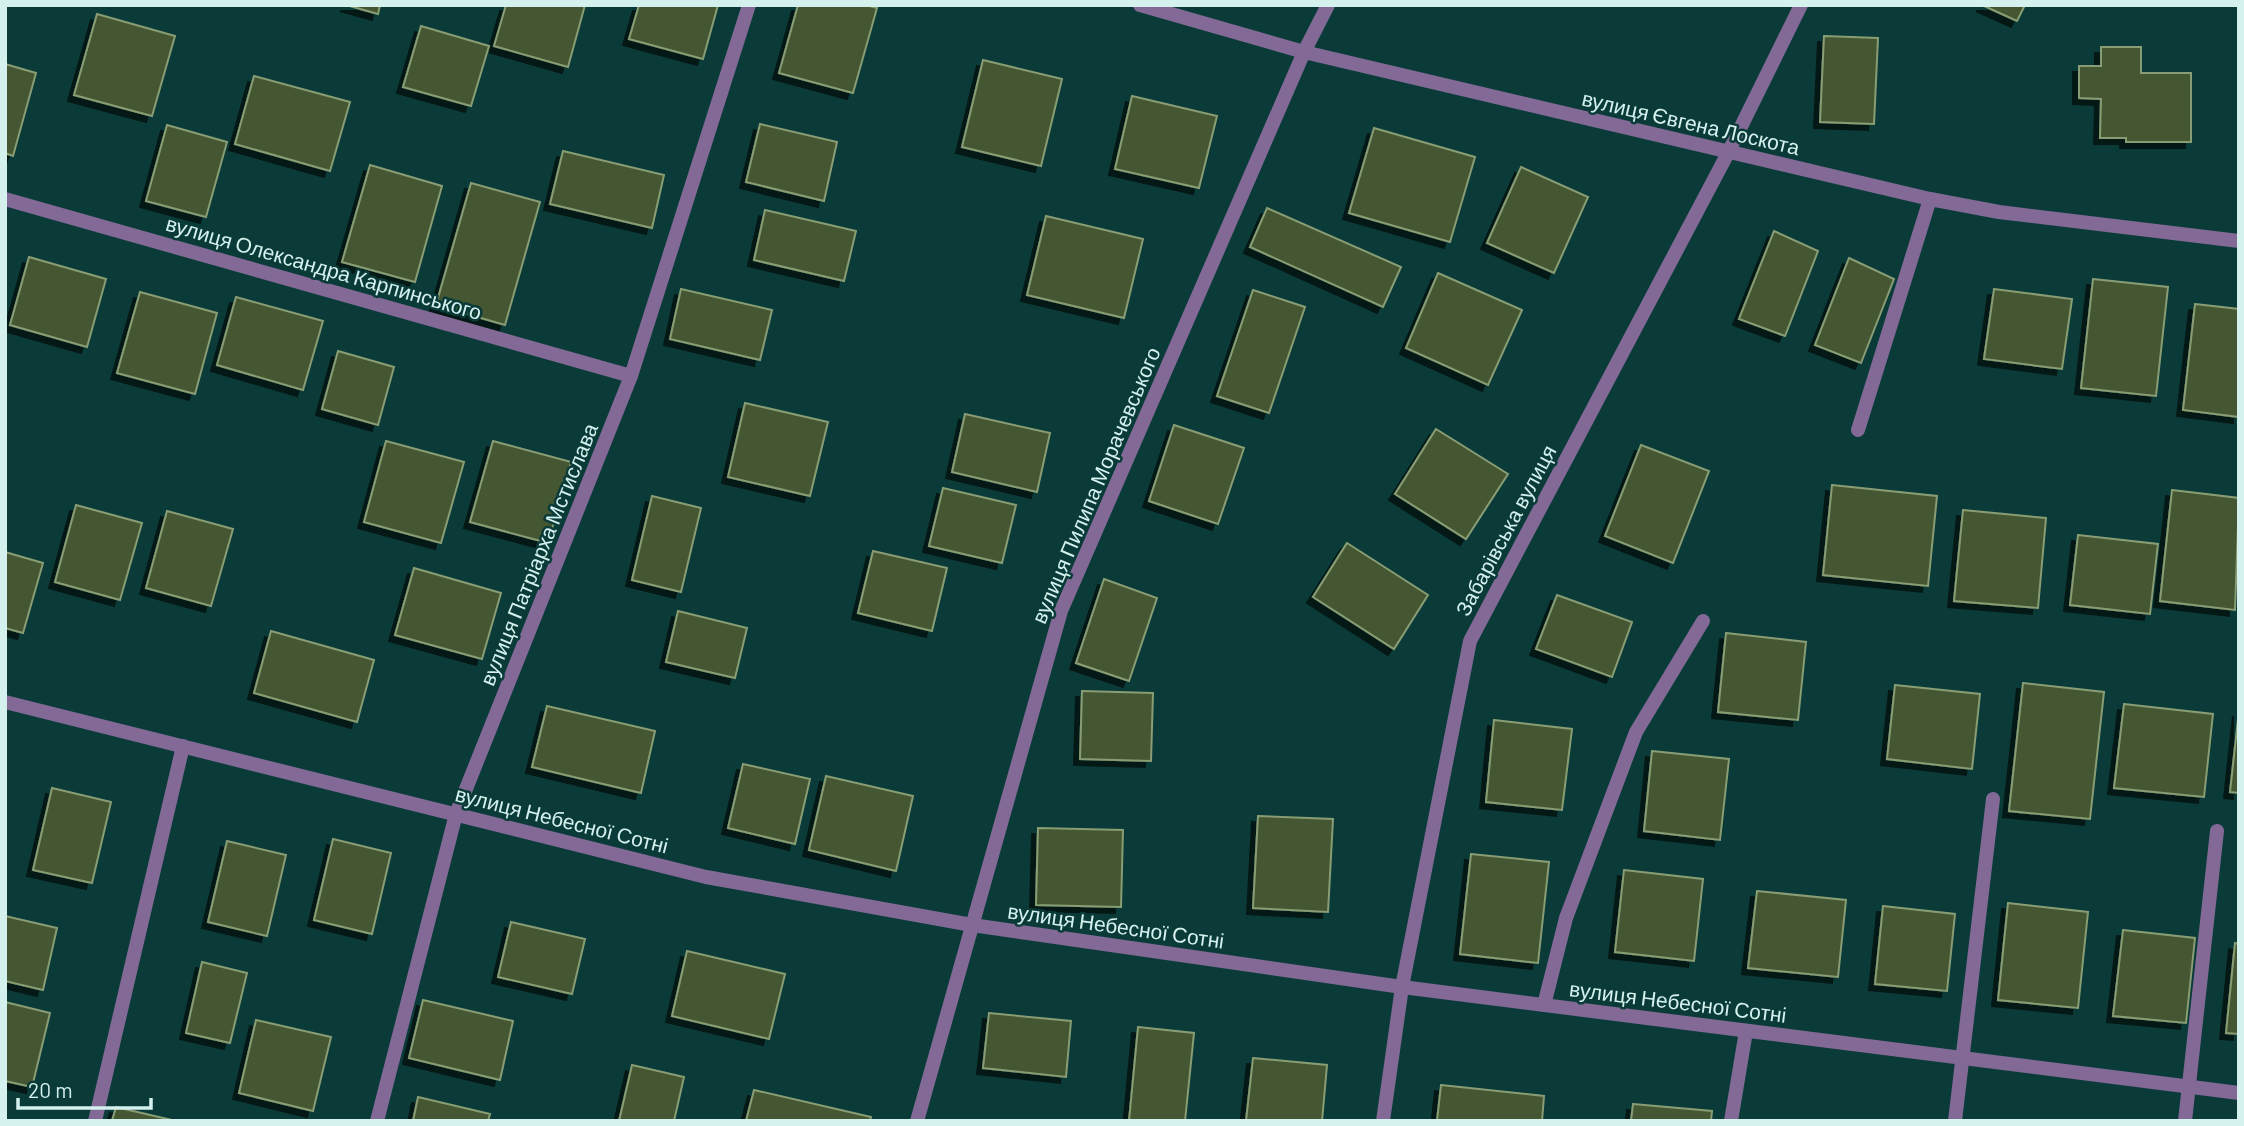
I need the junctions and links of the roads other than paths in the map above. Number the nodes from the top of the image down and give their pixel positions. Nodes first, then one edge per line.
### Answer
1 (749, 5) edge
2 (1140, 5) edge
3 (1328, 5) edge
4 (1801, 5) edge
5 (1304, 52) junction
6 (1728, 153) junction
7 (5, 199) edge
8 (1930, 199) junction
9 (2239, 241) edge
10 (631, 376) junction
11 (1858, 430) dead end
12 (1703, 621) dead end
13 (5, 702) edge
14 (183, 746) junction
15 (1993, 799) dead end
16 (456, 814) junction
17 (2217, 831) dead end
18 (972, 925) junction
19 (1402, 987) junction
20 (1544, 1006) junction
21 (1746, 1031) junction
22 (1963, 1058) junction
23 (2190, 1087) junction
24 (2239, 1093) edge
25 (96, 1121) edge
26 (377, 1121) edge
27 (917, 1121) edge
28 (1383, 1121) edge
29 (1731, 1121) edge
30 (1955, 1121) edge
31 (2185, 1121) edge

1 - 10 street, вулиця Патріарха Мстислава
2 - 5 street, вулиця Євгена Лоскота
3 - 5 street, вулиця Пилипа Морачевського
4 - 6 street, Забарівська вулиця
5 - 6 street, вулиця Євгена Лоскота
5 - 18 street, вулиця Пилипа Морачевського
6 - 8 street, вулиця Євгена Лоскота
6 - 19 street, Забарівська вулиця
7 - 10 street, вулиця Олександра Карпинського
8 - 9 street, вулиця Євгена Лоскота
8 - 11 street
10 - 16 street, вулиця Патріарха Мстислава
12 - 20 street
13 - 14 street, вулиця Небесної Сотні
14 - 16 street, вулиця Небесної Сотні
14 - 25 street
15 - 22 street
16 - 18 street, вулиця Небесної Сотні
16 - 26 street, вулиця Патріарха Мстислава
17 - 23 street
18 - 19 street, вулиця Небесної Сотні
18 - 27 street, вулиця Пилипа Морачевського
19 - 20 street, вулиця Небесної Сотні
19 - 28 street, Забарівська вулиця
20 - 21 street, вулиця Небесної Сотні
21 - 22 street, вулиця Небесної Сотні
21 - 29 street
22 - 23 street, вулиця Небесної Сотні
22 - 30 street
23 - 24 street, вулиця Небесної Сотні
23 - 31 street

